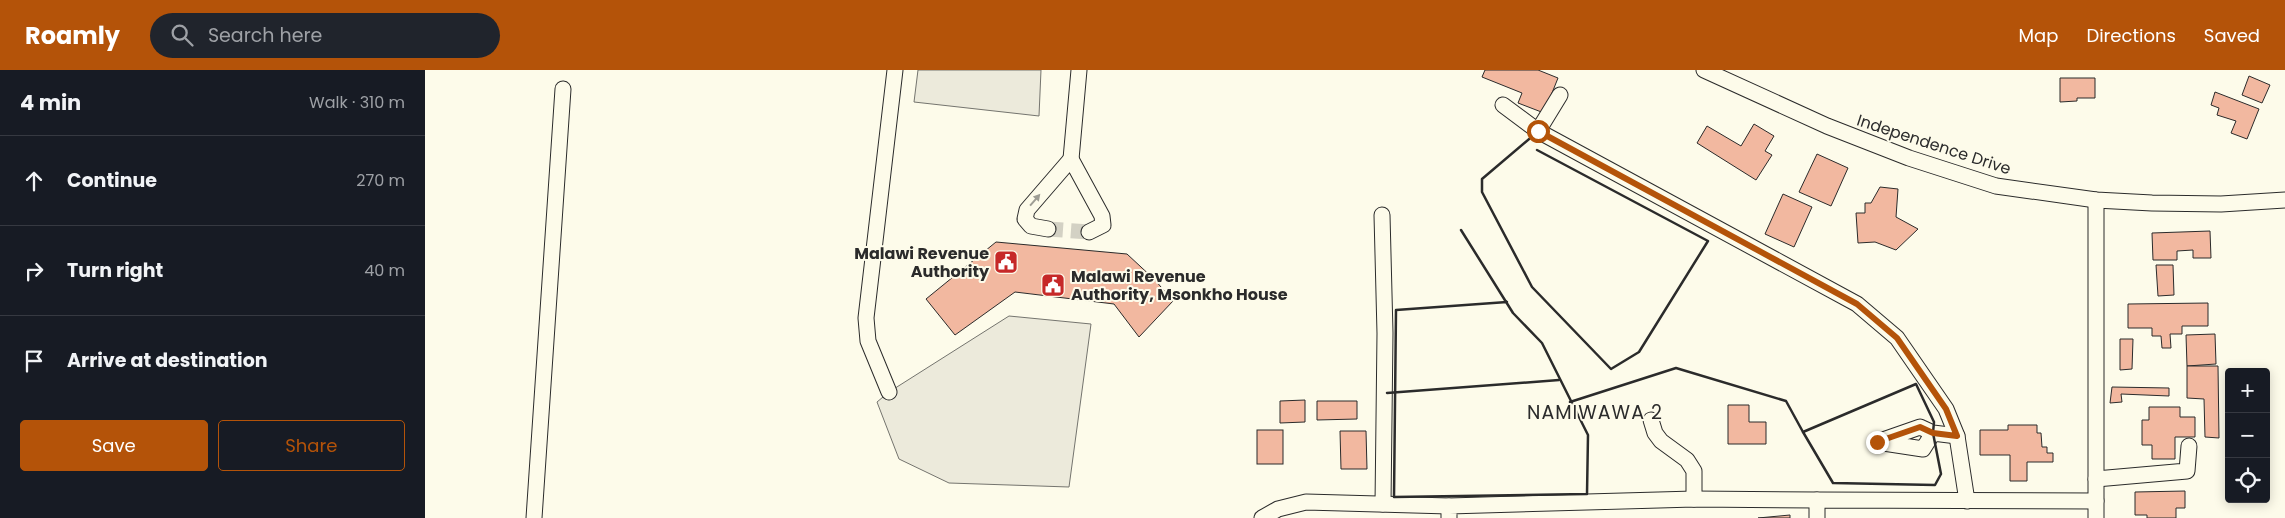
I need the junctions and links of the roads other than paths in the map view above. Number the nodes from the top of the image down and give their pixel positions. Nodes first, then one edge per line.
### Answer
1 (895, 70) edge
2 (1079, 70) edge
3 (1705, 70) edge
4 (563, 90) dead end
5 (1560, 95) dead end
6 (1503, 105) dead end
7 (1538, 131) junction
8 (1071, 159) junction
9 (2096, 200) junction
10 (2285, 200) edge
11 (1382, 215) dead end
12 (1049, 229) tunnel mouth
13 (1089, 232) dead end
14 (889, 392) dead end
15 (1651, 420) dead end
16 (1933, 433) dead end
17 (1957, 436) junction
18 (2189, 446) dead end
19 (2096, 479) junction
20 (1694, 499) junction
21 (1817, 500) junction
22 (1967, 501) junction
23 (2096, 501) junction
24 (1383, 504) junction
25 (1449, 512) edge
26 (534, 518) edge
27 (1262, 518) edge
28 (1817, 518) edge
29 (2096, 518) edge

1 - 14 street
2 - 8 street
3 - 9 street, Independence Drive
4 - 26 street
5 - 7 street
6 - 7 street
7 - 17 street
12 -> 8 street
8 - 13 street
9 - 10 street, Independence Drive
9 - 19 street
11 - 24 street
15 - 20 street
16 - 17 street
17 - 22 street
18 - 19 street
19 - 23 street
20 - 21 street
20 - 25 street
21 - 22 street
21 - 28 street
22 - 23 street
23 - 29 street
24 - 25 street
24 - 27 street

